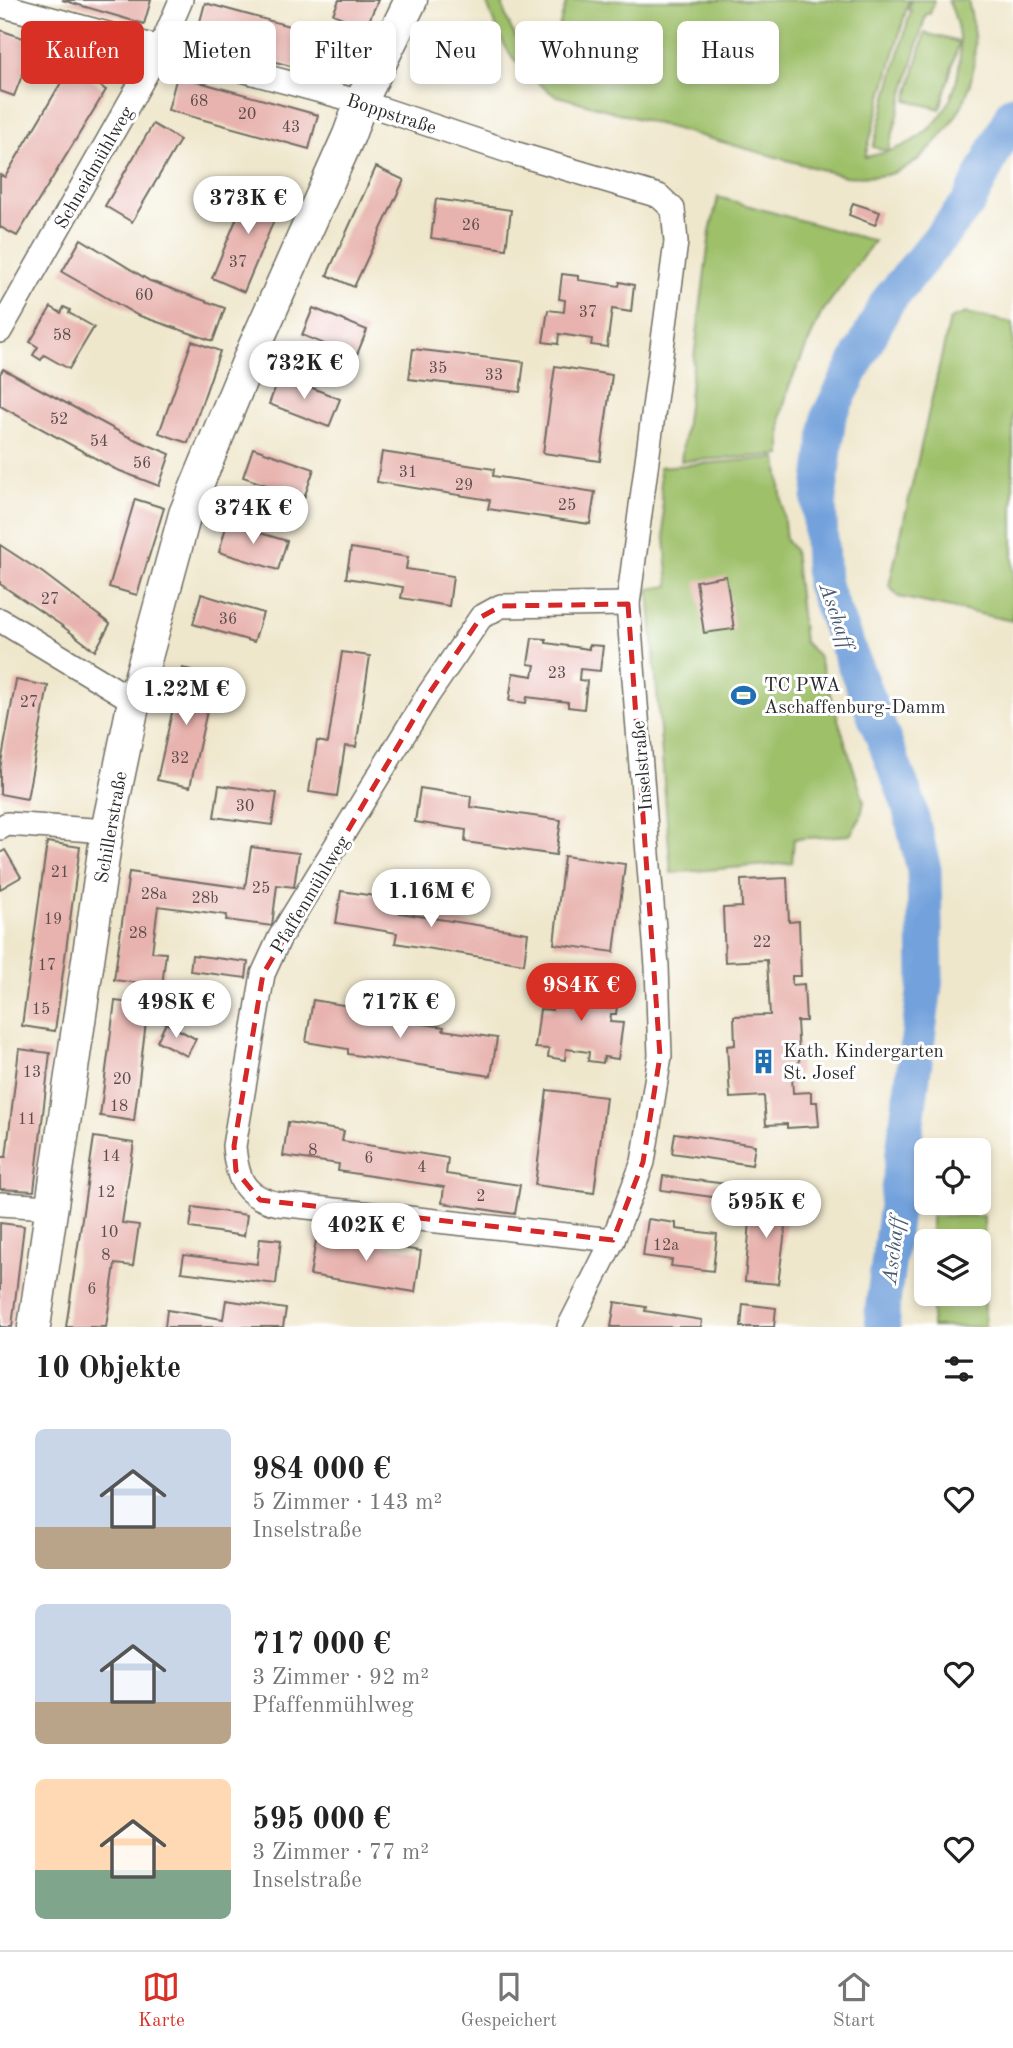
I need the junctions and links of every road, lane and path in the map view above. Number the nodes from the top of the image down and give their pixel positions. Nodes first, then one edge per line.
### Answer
1 (181, 0) edge
2 (411, 0) edge
3 (0, 5) edge
4 (172, 21) edge
5 (158, 48) edge
6 (158, 53) edge
7 (276, 80) edge
8 (361, 102) junction
9 (659, 196) joint
10 (0, 331) edge
11 (628, 604) junction
12 (0, 620) edge
13 (134, 701) junction
14 (0, 828) edge
15 (107, 831) junction
16 (0, 1204) edge
17 (51, 1208) junction
18 (613, 1240) junction
19 (34, 1327) edge
20 (569, 1327) edge

1 - 4 street, Schneidmühlweg
2 - 8 main road, Schillerstraße
3 - 5 street, Boppstraße
6 - 10 street, Schneidmühlweg
7 - 8 street, Boppstraße
8 - 9 street, Boppstraße
8 - 13 main road, Schillerstraße
9 - 11 street, Inselstraße
11 - 18 street, Inselstraße
11 - 18 street, Pfaffenmühlweg
12 - 13 street
13 - 15 main road, Schillerstraße
14 - 15 street
15 - 17 main road, Schillerstraße
16 - 17 street
17 - 19 main road, Schillerstraße
18 - 20 street, Inselstraße

